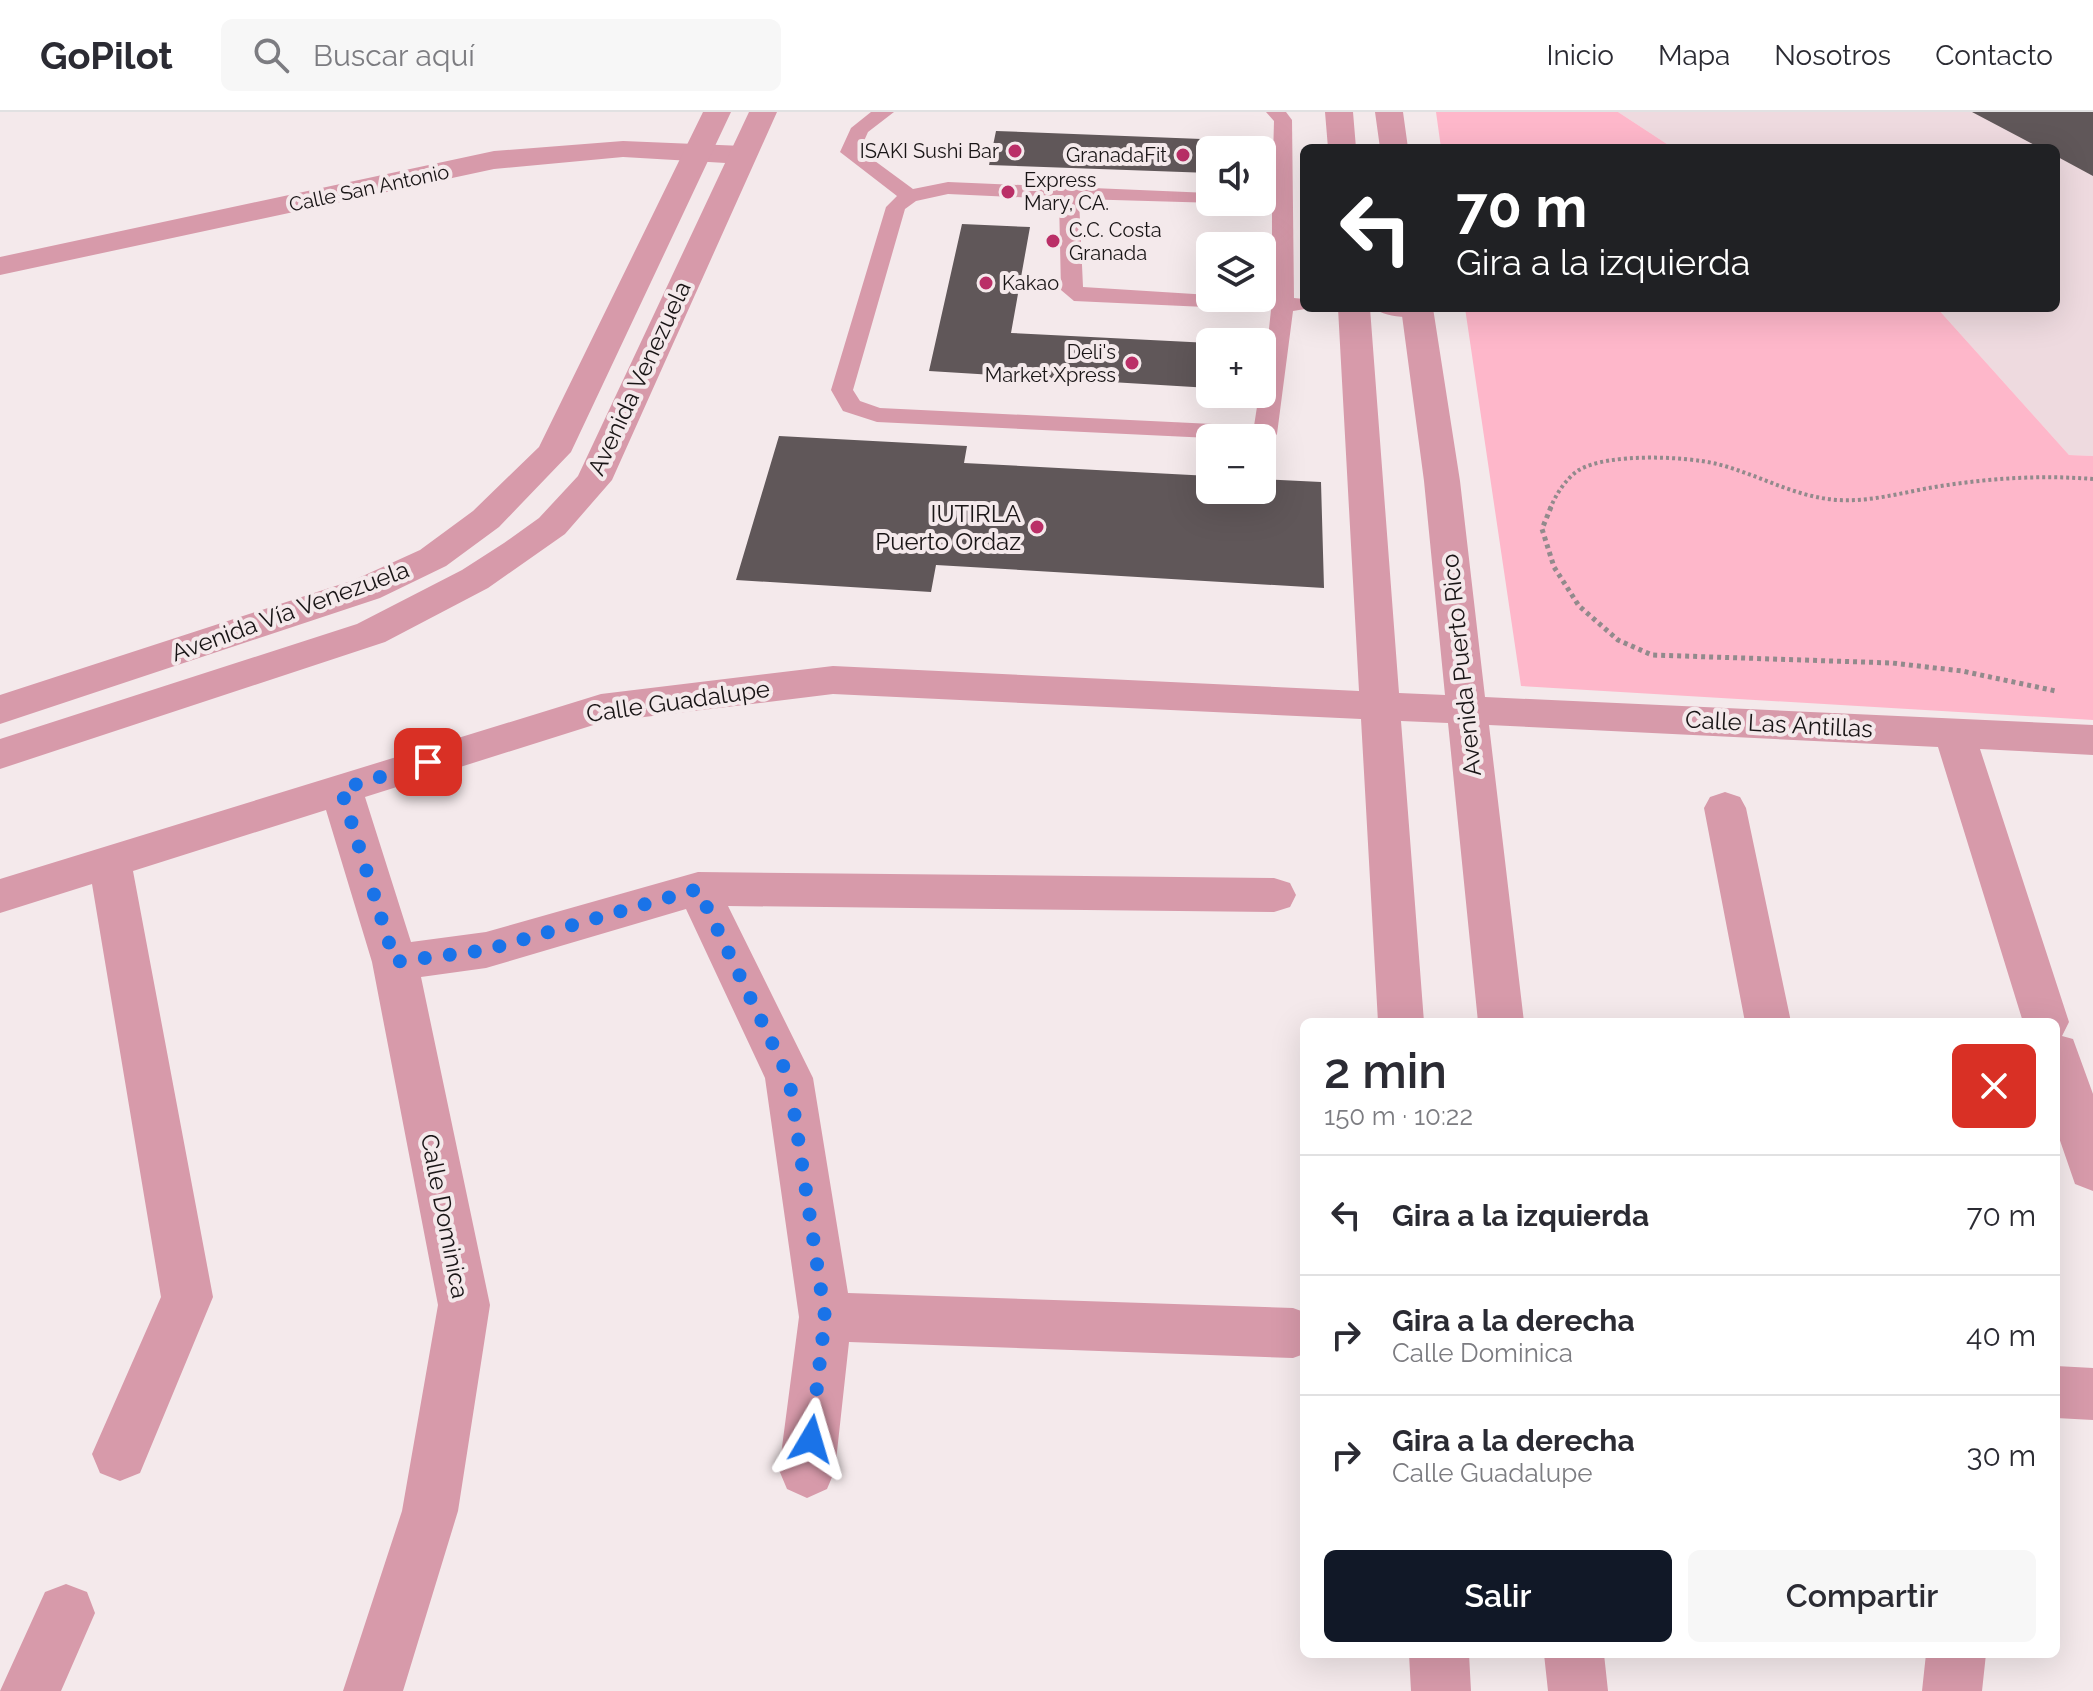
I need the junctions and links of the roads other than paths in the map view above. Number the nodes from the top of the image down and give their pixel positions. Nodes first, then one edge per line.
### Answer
1 (717, 112) edge
2 (763, 112) edge
3 (885, 112) edge
4 (1275, 112) edge
5 (1339, 112) edge
6 (1389, 112) edge
7 (1342, 144) edge
8 (1393, 144) edge
9 (698, 151) junction
10 (743, 155) junction
11 (1276, 172) edge
12 (1069, 193) junction
13 (909, 196) junction
14 (1196, 198) edge
15 (1275, 216) edge
16 (0, 266) edge
17 (1294, 304) edge
18 (1354, 312) edge
19 (1408, 312) edge
20 (486, 519) junction
21 (517, 551) junction
22 (1381, 708) junction
23 (1466, 709) junction
24 (0, 710) edge
25 (1954, 733) junction
26 (2093, 740) edge
27 (0, 754) edge
28 (341, 789) junction
29 (1725, 808) dead end
30 (110, 862) junction
31 (698, 889) junction
32 (1274, 895) dead end
33 (0, 896) edge
34 (395, 962) junction
35 (1401, 1018) edge
36 (1501, 1018) edge
37 (1767, 1018) edge
38 (2045, 1018) edge
39 (2060, 1066) edge
40 (2093, 1169) edge
41 (825, 1317) junction
42 (1293, 1333) dead end
43 (2060, 1392) edge
44 (2093, 1394) edge
45 (120, 1454) dead end
46 (807, 1470) dead end
47 (66, 1613) dead end
48 (1439, 1658) edge
49 (1574, 1658) edge
50 (1956, 1658) edge
51 (30, 1691) edge
52 (373, 1691) edge
53 (1441, 1691) edge
54 (1578, 1691) edge
55 (1952, 1691) edge

1 - 9 street, Avenida Vía Venezuela
2 - 10 street, Avenida Venezuela
3 - 13 lane
4 - 11 lane
5 - 7 street
6 - 8 street
9 - 10 street, Calle San Antonio
9 - 16 street, Calle San Antonio
9 - 20 street, Avenida Vía Venezuela
10 - 21 street, Avenida Venezuela
12 - 13 lane
12 - 14 lane
12 - 17 lane
13 - 17 lane
15 - 17 lane
18 - 22 street
19 - 23 street, Avenida Puerto Rico
20 - 21 street
20 - 24 street, Avenida Vía Venezuela
21 - 27 street, Avenida Venezuela
22 - 23 street, Calle Guadalupe
22 - 28 street, Calle Guadalupe
22 - 35 street
23 - 25 street, Calle Las Antillas
23 - 36 street, Avenida Puerto Rico
25 - 26 street, Calle Las Antillas
25 - 38 street
28 - 30 street, Calle Guadalupe
28 - 34 street, Calle Dominica
29 - 37 street
30 - 33 street, Calle Guadalupe
30 - 45 street
31 - 32 street
31 - 34 street
31 - 41 street
34 - 52 street, Calle Dominica
39 - 40 street
41 - 42 street
41 - 46 street
43 - 44 street
47 - 51 street
48 - 53 street
49 - 54 street
50 - 55 street

